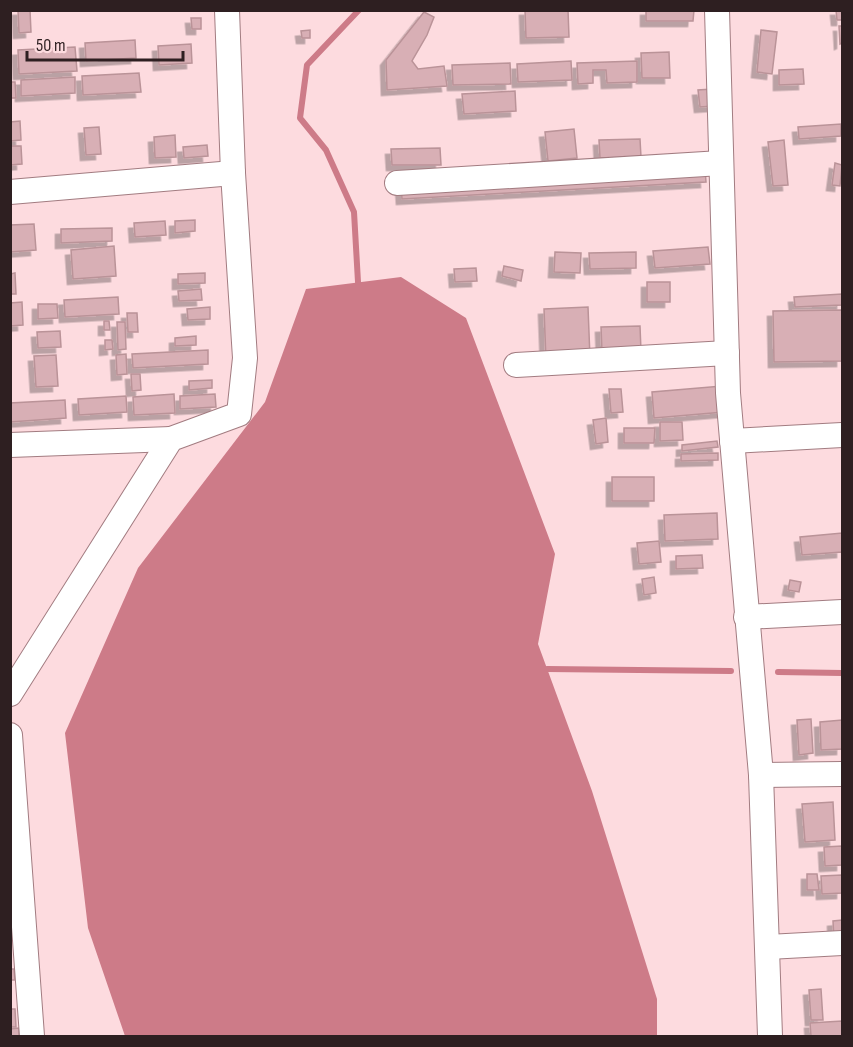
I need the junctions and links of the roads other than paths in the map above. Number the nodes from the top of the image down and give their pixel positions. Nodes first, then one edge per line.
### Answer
1 (227, 10) edge
2 (717, 10) edge
3 (721, 163) junction
4 (233, 173) junction
5 (397, 183) dead end
6 (10, 192) edge
7 (728, 352) junction
8 (516, 365) dead end
9 (843, 435) edge
10 (171, 439) junction
11 (732, 441) junction
12 (10, 445) edge
13 (843, 612) edge
14 (746, 617) junction
15 (10, 694) edge
16 (10, 735) edge
17 (843, 774) edge
18 (761, 775) junction
19 (843, 943) edge
20 (768, 947) junction
21 (32, 1036) edge
22 (770, 1036) edge

1 - 4 street
2 - 3 street
3 - 5 street
3 - 7 street
4 - 6 street
4 - 10 street
7 - 8 street
7 - 11 street
9 - 11 street
10 - 12 street
10 - 15 street
11 - 14 street
13 - 14 street
14 - 18 street
16 - 21 street
17 - 18 street
18 - 20 street
19 - 20 street
20 - 22 street

